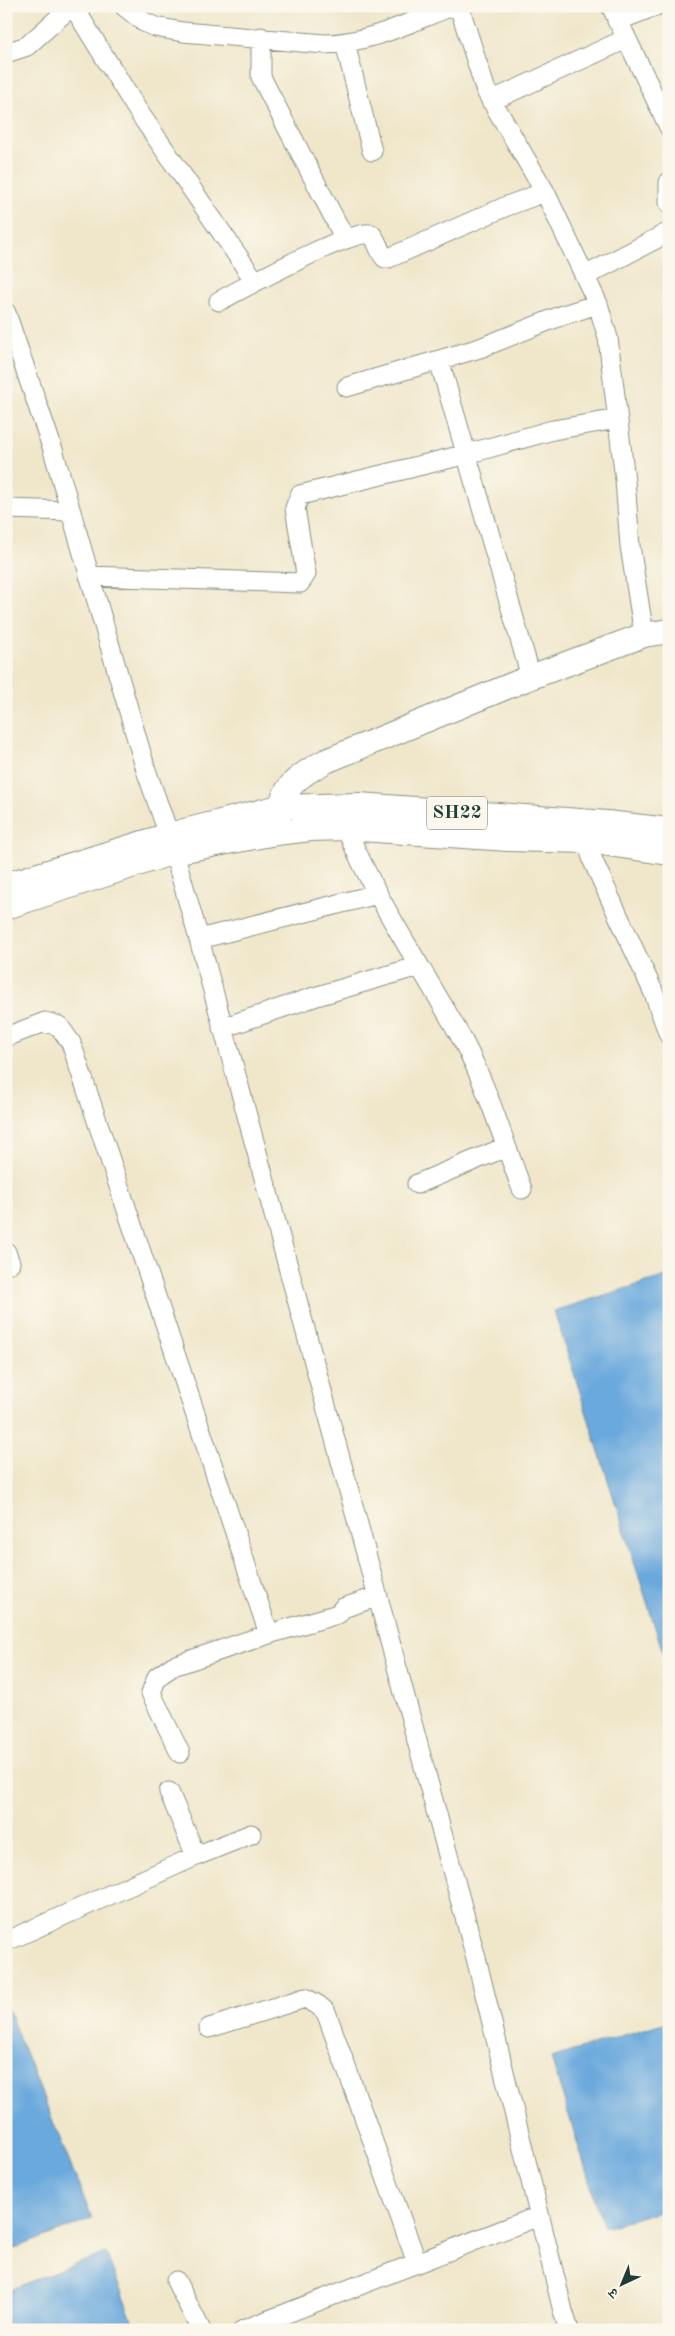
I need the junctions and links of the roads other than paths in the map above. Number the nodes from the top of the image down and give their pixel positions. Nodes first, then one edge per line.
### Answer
1 (73, 6) edge
2 (124, 6) edge
3 (452, 6) edge
4 (459, 6) edge
5 (656, 6) edge
6 (614, 14) edge
7 (261, 37) junction
8 (626, 39) junction
9 (345, 43) junction
10 (6, 53) edge
11 (492, 102) junction
12 (669, 127) edge
13 (372, 151) dead end
14 (669, 182) edge
15 (545, 192) junction
16 (669, 203) edge
17 (669, 232) edge
18 (345, 239) junction
19 (584, 276) junction
20 (255, 281) junction
21 (218, 301) dead end
22 (598, 304) junction
23 (6, 313) edge
24 (438, 360) junction
25 (347, 387) dead end
26 (618, 419) junction
27 (467, 454) junction
28 (6, 509) edge
29 (70, 511) junction
30 (89, 576) junction
31 (669, 631) edge
32 (644, 635) junction
33 (531, 677) junction
34 (279, 807) junction
35 (346, 828) junction
36 (669, 830) edge
37 (588, 831) junction
38 (276, 833) junction
39 (172, 843) junction
40 (669, 853) edge
41 (88, 870) junction
42 (6, 885) edge
43 (378, 894) junction
44 (6, 907) edge
45 (199, 939) junction
46 (419, 966) junction
47 (222, 1028) junction
48 (669, 1035) edge
49 (6, 1037) edge
50 (506, 1147) junction
51 (418, 1184) dead end
52 (522, 1189) dead end
53 (378, 1603) junction
54 (269, 1634) junction
55 (180, 1753) dead end
56 (169, 1792) dead end
57 (251, 1834) dead end
58 (196, 1856) junction
59 (7, 1940) edge
60 (209, 2028) dead end
61 (539, 2216) junction
62 (417, 2263) junction
63 (176, 2281) dead end
64 (201, 2330) edge
65 (242, 2330) edge
66 (570, 2330) edge

1 - 10 street
1 - 20 street
2 - 7 street
3 - 9 street
4 - 11 street
5 - 6 street
6 - 8 street
7 - 9 street
7 - 18 street
8 - 11 street
8 - 12 street
9 - 13 street
11 - 15 street
14 - 16 street
15 - 18 street
15 - 19 street
17 - 19 street
18 - 20 street
19 - 22 street
20 - 21 street
22 - 24 street
22 - 26 street
23 - 29 street
24 - 25 street
24 - 27 street
26 - 27 street
26 - 32 street
27 - 30 street
27 - 33 street
28 - 29 street
29 - 30 street
30 - 39 street
31 - 32 main road
32 - 33 main road
33 - 34 main road
34 - 37 main road, SH22
34 - 38 main road
34 - 39 main road, SH22
35 - 37 main road, SH22
35 - 38 main road, SH22
35 - 43 street
36 - 37 main road, SH22
37 - 40 main road, SH22
37 - 48 street
38 - 39 main road, SH22
39 - 41 main road, SH22
39 - 45 street
41 - 42 main road, SH22
41 - 44 main road, SH22
43 - 45 street
43 - 46 street
45 - 47 street
46 - 47 street
46 - 50 street
47 - 53 street
49 - 54 street
50 - 51 street
50 - 52 street
53 - 54 street
53 - 61 street
54 - 55 street
56 - 58 street
57 - 58 street
58 - 59 street
60 - 62 street
61 - 62 street
61 - 66 street
62 - 65 street
63 - 64 street

